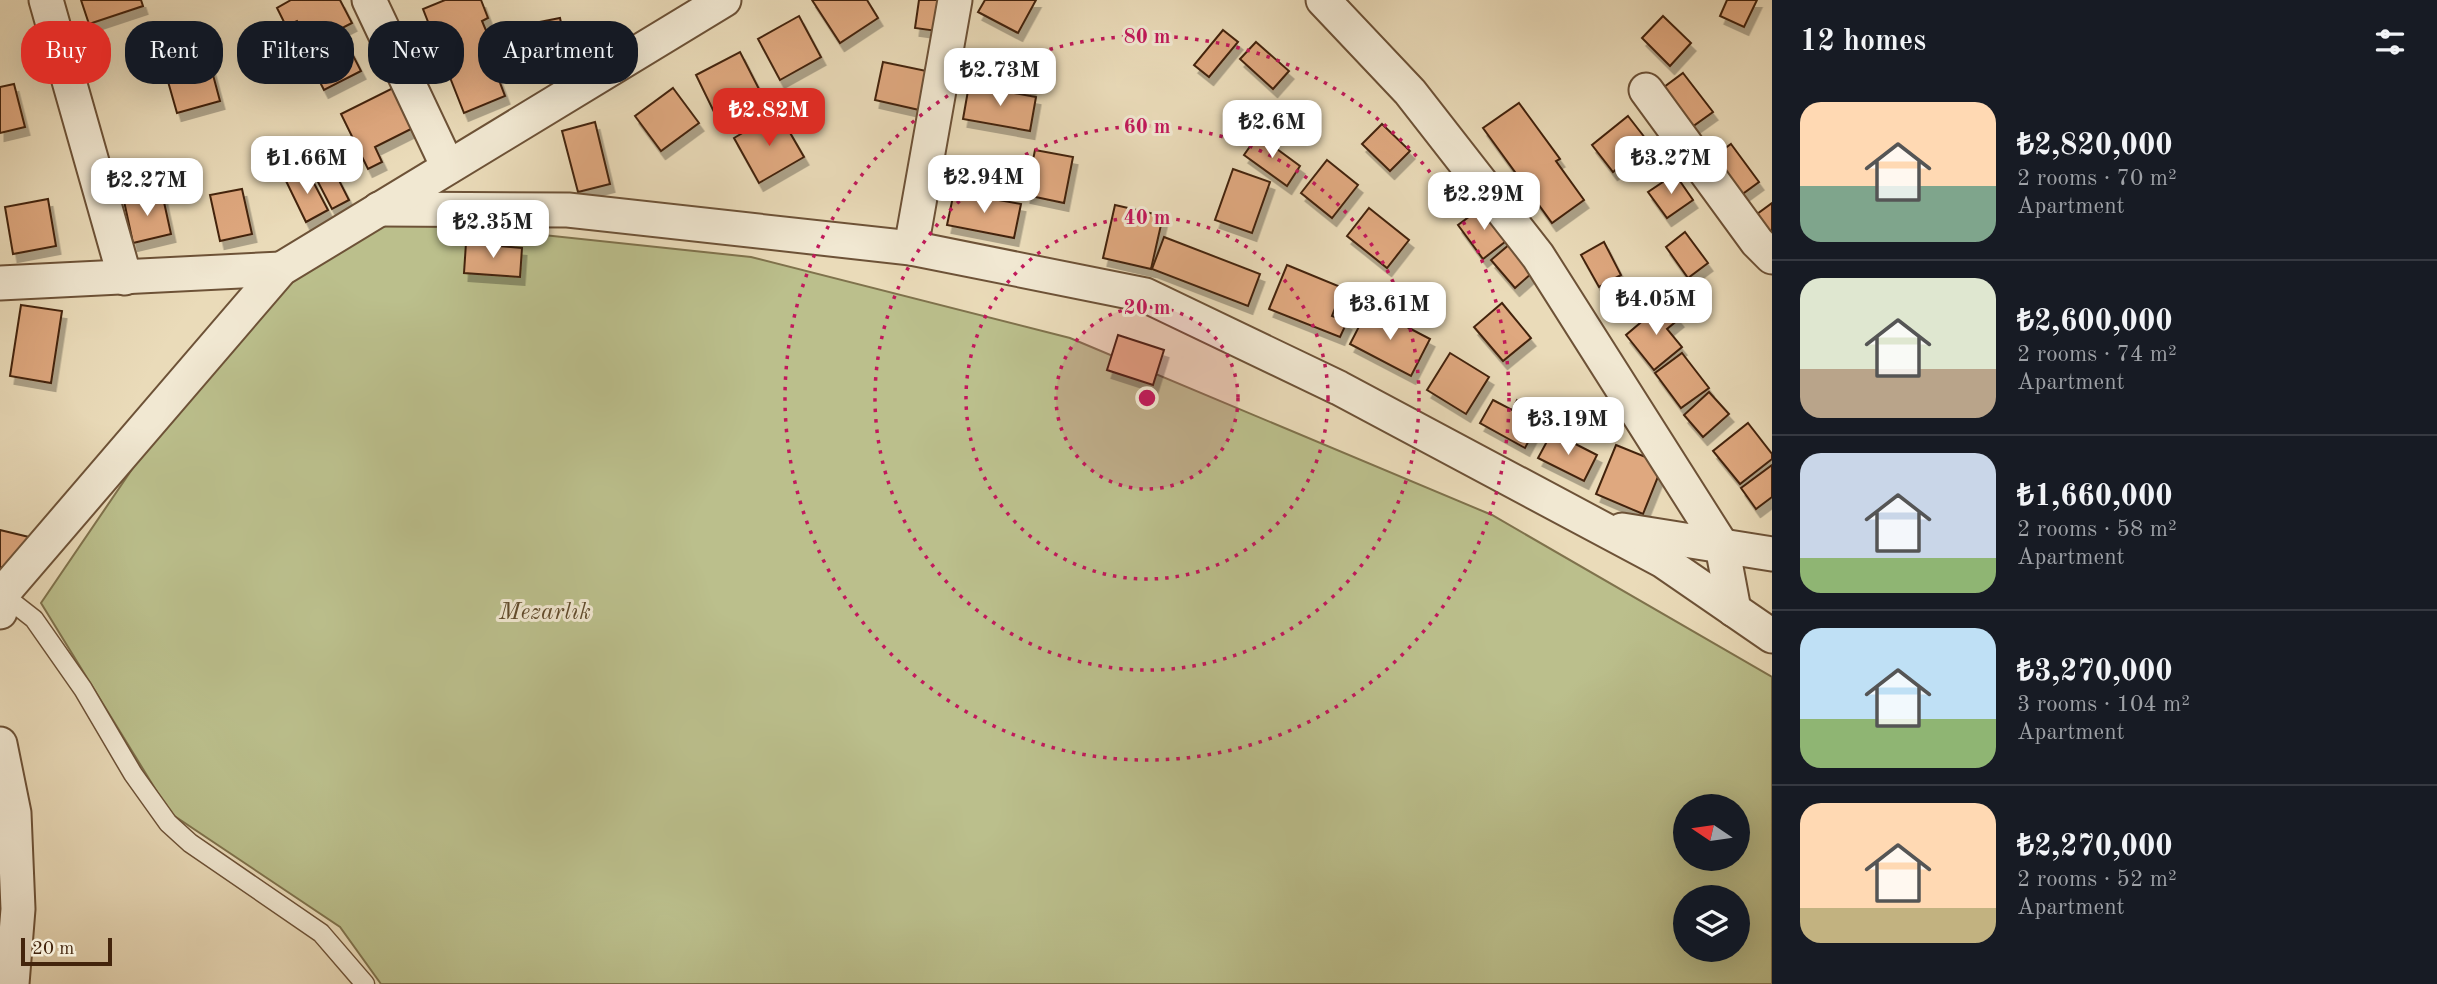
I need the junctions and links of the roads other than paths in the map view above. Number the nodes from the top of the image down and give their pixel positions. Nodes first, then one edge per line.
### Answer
1 (46, 0) edge
2 (369, 0) edge
3 (724, 0) edge
4 (954, 0) edge
5 (1322, 0) edge
6 (1646, 90) dead end
7 (448, 167) junction
8 (379, 209) junction
9 (911, 248) junction
10 (1772, 257) edge
11 (281, 269) junction
12 (125, 278) junction
13 (0, 283) edge
14 (1598, 527) junction
15 (1722, 546) junction
16 (1772, 554) edge
17 (1, 600) edge
18 (1734, 610) junction
19 (1772, 636) edge
20 (0, 744) edge
21 (9, 920) edge
22 (12, 984) edge
23 (365, 984) edge

1 - 12 street
2 - 7 street
3 - 7 street
4 - 9 street
5 - 15 street
6 - 10 street
7 - 8 street
8 - 9 street
8 - 11 street
9 - 14 street
11 - 12 street
11 - 17 street
12 - 13 street
14 - 15 street
14 - 18 street
15 - 16 street
15 - 18 street
17 - 23 lane
18 - 19 street
20 - 21 street
21 - 22 street

